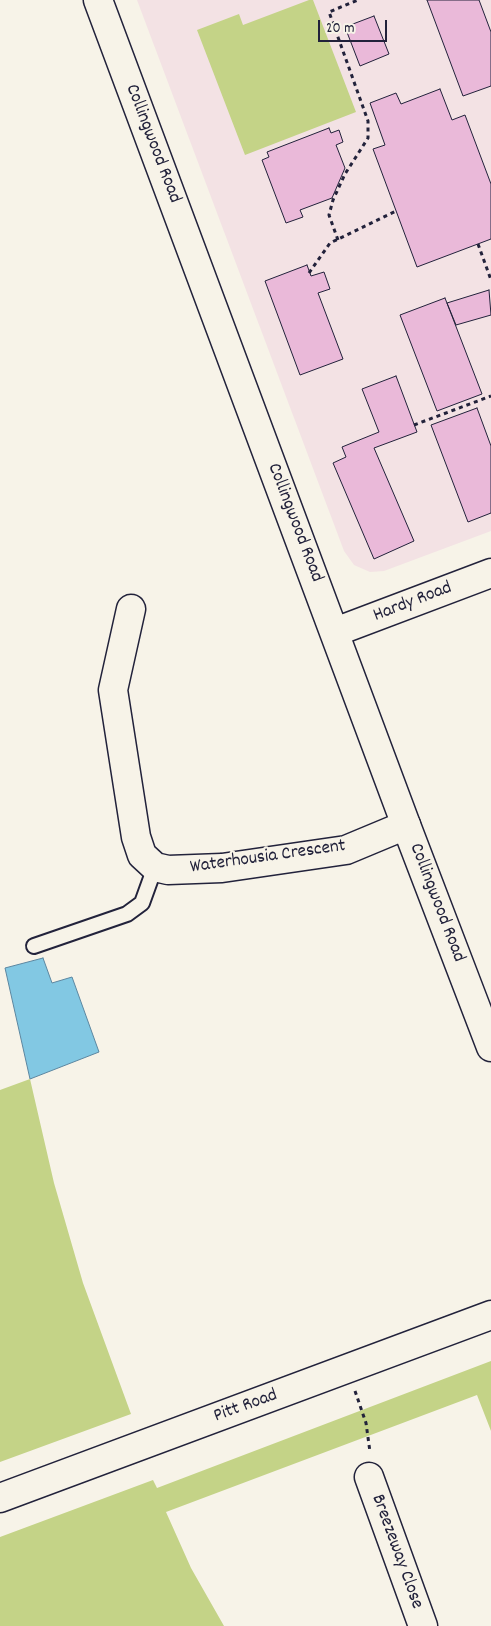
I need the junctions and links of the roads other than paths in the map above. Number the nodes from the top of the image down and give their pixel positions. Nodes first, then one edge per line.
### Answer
1 (98, 0) edge
2 (491, 573) edge
3 (131, 609) dead end
4 (336, 632) junction
5 (406, 826) junction
6 (155, 867) junction
7 (34, 946) dead end
8 (491, 1046) edge
9 (491, 1315) edge
10 (369, 1477) road end
11 (0, 1498) edge
12 (423, 1626) edge

1 - 4 street, Collingwood Road
2 - 4 street, Hardy Road
3 - 6 street
4 - 5 street, Collingwood Road
5 - 6 street, Waterhousia Crescent
5 - 8 street, Collingwood Road
6 - 7 lane
9 - 11 street, Pitt Road
10 - 12 street, Breezeway Close

